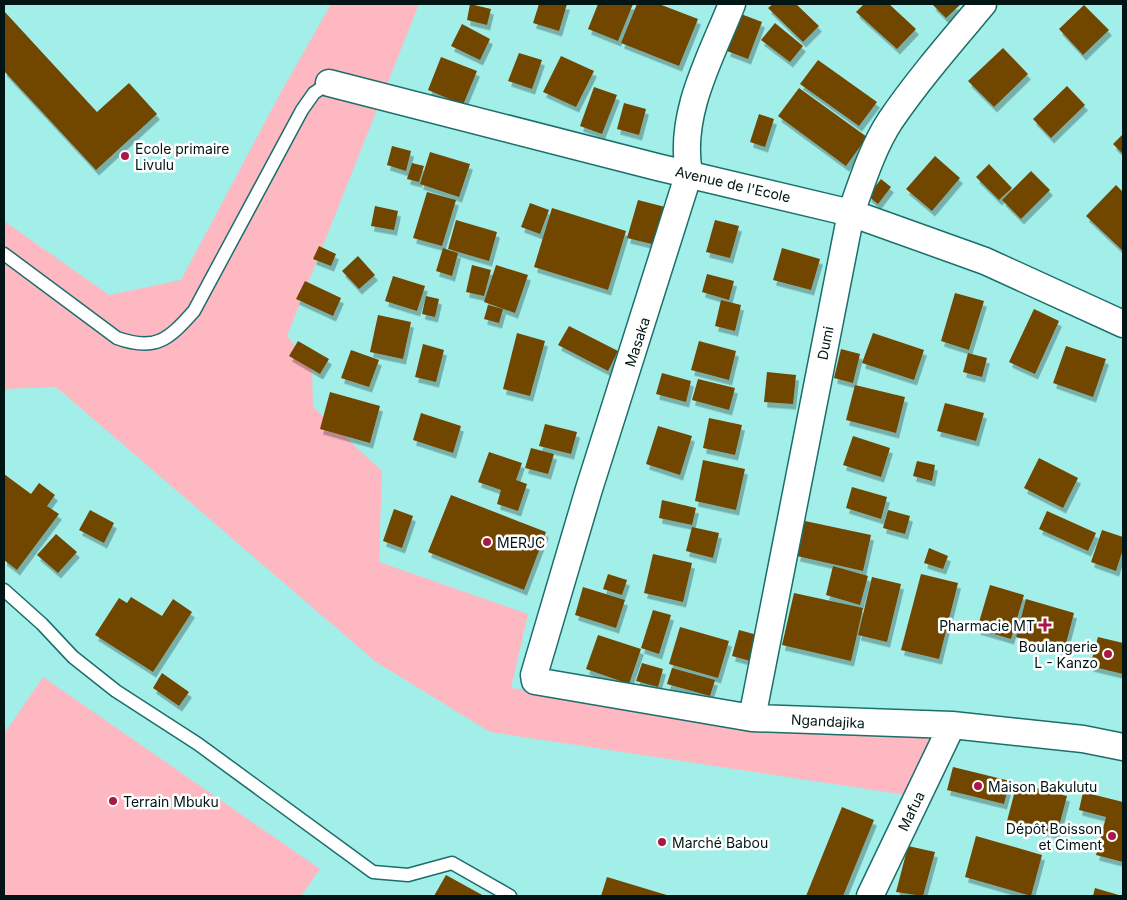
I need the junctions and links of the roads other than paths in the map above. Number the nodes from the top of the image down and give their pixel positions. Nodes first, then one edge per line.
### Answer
1 (732, 4) edge
2 (983, 4) edge
3 (329, 83) joint
4 (689, 173) junction
5 (852, 213) junction
6 (4, 254) edge
7 (1123, 324) edge
8 (4, 590) edge
9 (535, 681) joint
10 (752, 718) junction
11 (952, 725) junction
12 (1123, 747) edge
13 (510, 896) edge
14 (870, 896) edge

1 - 4 street, Masaka
2 - 5 street, Dumi
3 - 4 street, Avenue de l'Ecole
3 - 6 lane
4 - 5 street, Avenue de l'Ecole
4 - 9 street, Masaka
5 - 7 street, Avenue de l'Ecole
5 - 10 street, Dumi
8 - 13 lane
9 - 10 street, Ngandajika
10 - 11 street, Ngandajika
11 - 12 street, Ngandajika
11 - 14 street, Mafua

